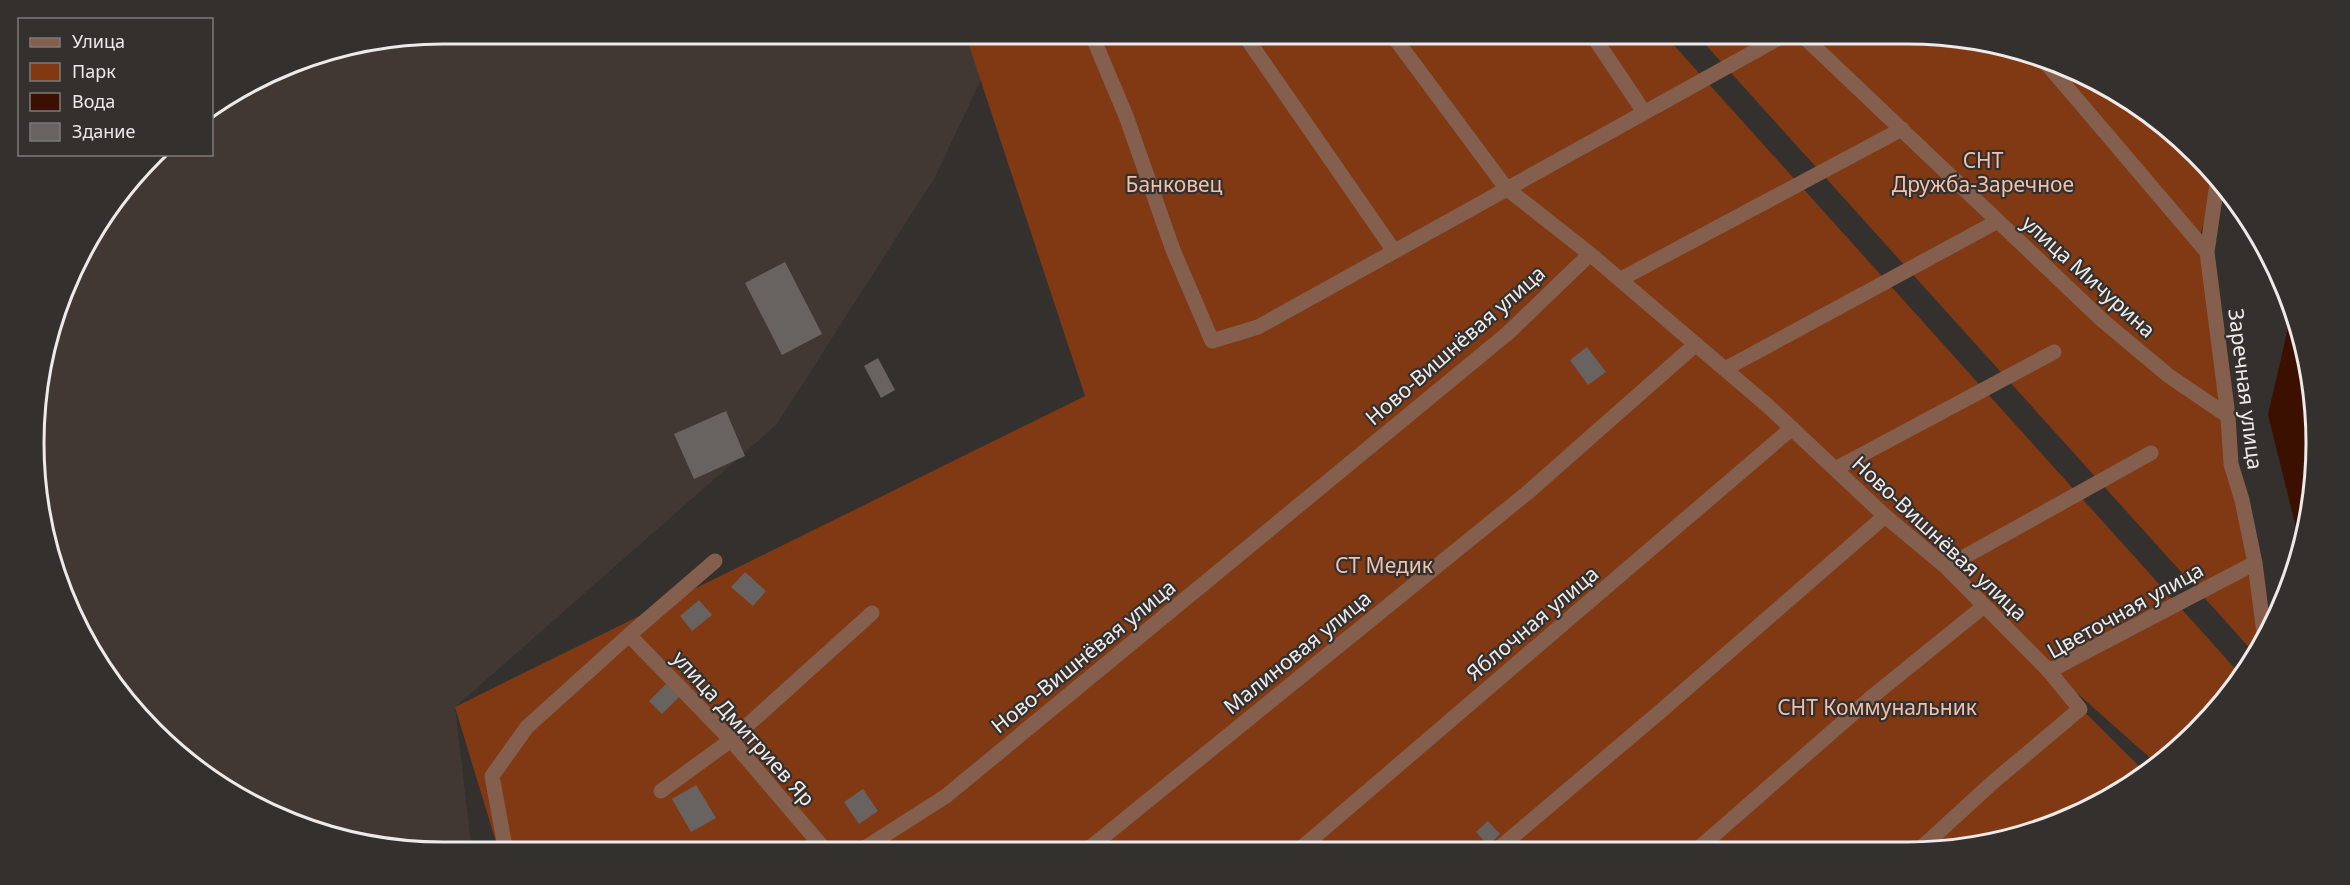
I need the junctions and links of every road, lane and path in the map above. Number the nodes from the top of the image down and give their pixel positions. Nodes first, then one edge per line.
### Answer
1 (1096, 44) edge
2 (1251, 44) edge
3 (1399, 44) edge
4 (1598, 44) edge
5 (1768, 44) edge
6 (1812, 44) edge
7 (2053, 72) edge
8 (1644, 112) junction
9 (1902, 129) junction
10 (1506, 188) junction
11 (2216, 190) edge
12 (1998, 221) junction
13 (1394, 251) junction
14 (2207, 252) junction
15 (1590, 254) junction
16 (1621, 279) junction
17 (1696, 344) junction
18 (2054, 352) dead end
19 (1725, 369) junction
20 (2228, 416) junction
21 (1792, 428) junction
22 (2151, 453) dead end
23 (1835, 469) junction
24 (1885, 516) junction
25 (715, 561) dead end
26 (2255, 563) junction
27 (1946, 567) junction
28 (1984, 606) junction
29 (872, 613) dead end
30 (2263, 623) edge
31 (629, 635) junction
32 (2049, 671) junction
33 (731, 740) junction
34 (661, 791) dead end
35 (1928, 841) edge
36 (504, 842) edge
37 (818, 842) edge
38 (874, 842) edge
39 (1097, 842) edge
40 (1308, 842) edge
41 (1506, 842) edge
42 (1706, 842) edge

1 - 13 street
2 - 13 street
3 - 10 street
4 - 8 street
5 - 8 street
6 - 9 street, улица Мичурина
7 - 14 street
8 - 10 street
9 - 12 street, улица Мичурина
9 - 16 street
10 - 13 street
10 - 15 street
11 - 14 street, Заречная улица
12 - 19 street
12 - 20 street, улица Мичурина
14 - 20 street, Заречная улица
15 - 16 street, Ново-Вишнёвая улица
15 - 38 street, Ново-Вишнёвая улица
16 - 17 street, Ново-Вишнёвая улица
17 - 19 street, Ново-Вишнёвая улица
17 - 39 street, Малиновая улица
18 - 23 street
19 - 21 street, Ново-Вишнёвая улица
20 - 26 street, Заречная улица
21 - 23 street, Ново-Вишнёвая улица
21 - 40 street, Яблочная улица
22 - 27 street
23 - 24 street, Ново-Вишнёвая улица
24 - 27 street, Ново-Вишнёвая улица
24 - 41 street
25 - 31 street
26 - 30 street, Заречная улица
26 - 32 street, Цветочная улица
27 - 28 street, Ново-Вишнёвая улица
28 - 32 street, Ново-Вишнёвая улица
28 - 42 street
29 - 33 street
31 - 33 street, улица Дмитриев Яр
31 - 36 street
32 - 35 street, Цветочная улица
33 - 34 street
33 - 37 street, улица Дмитриев Яр

